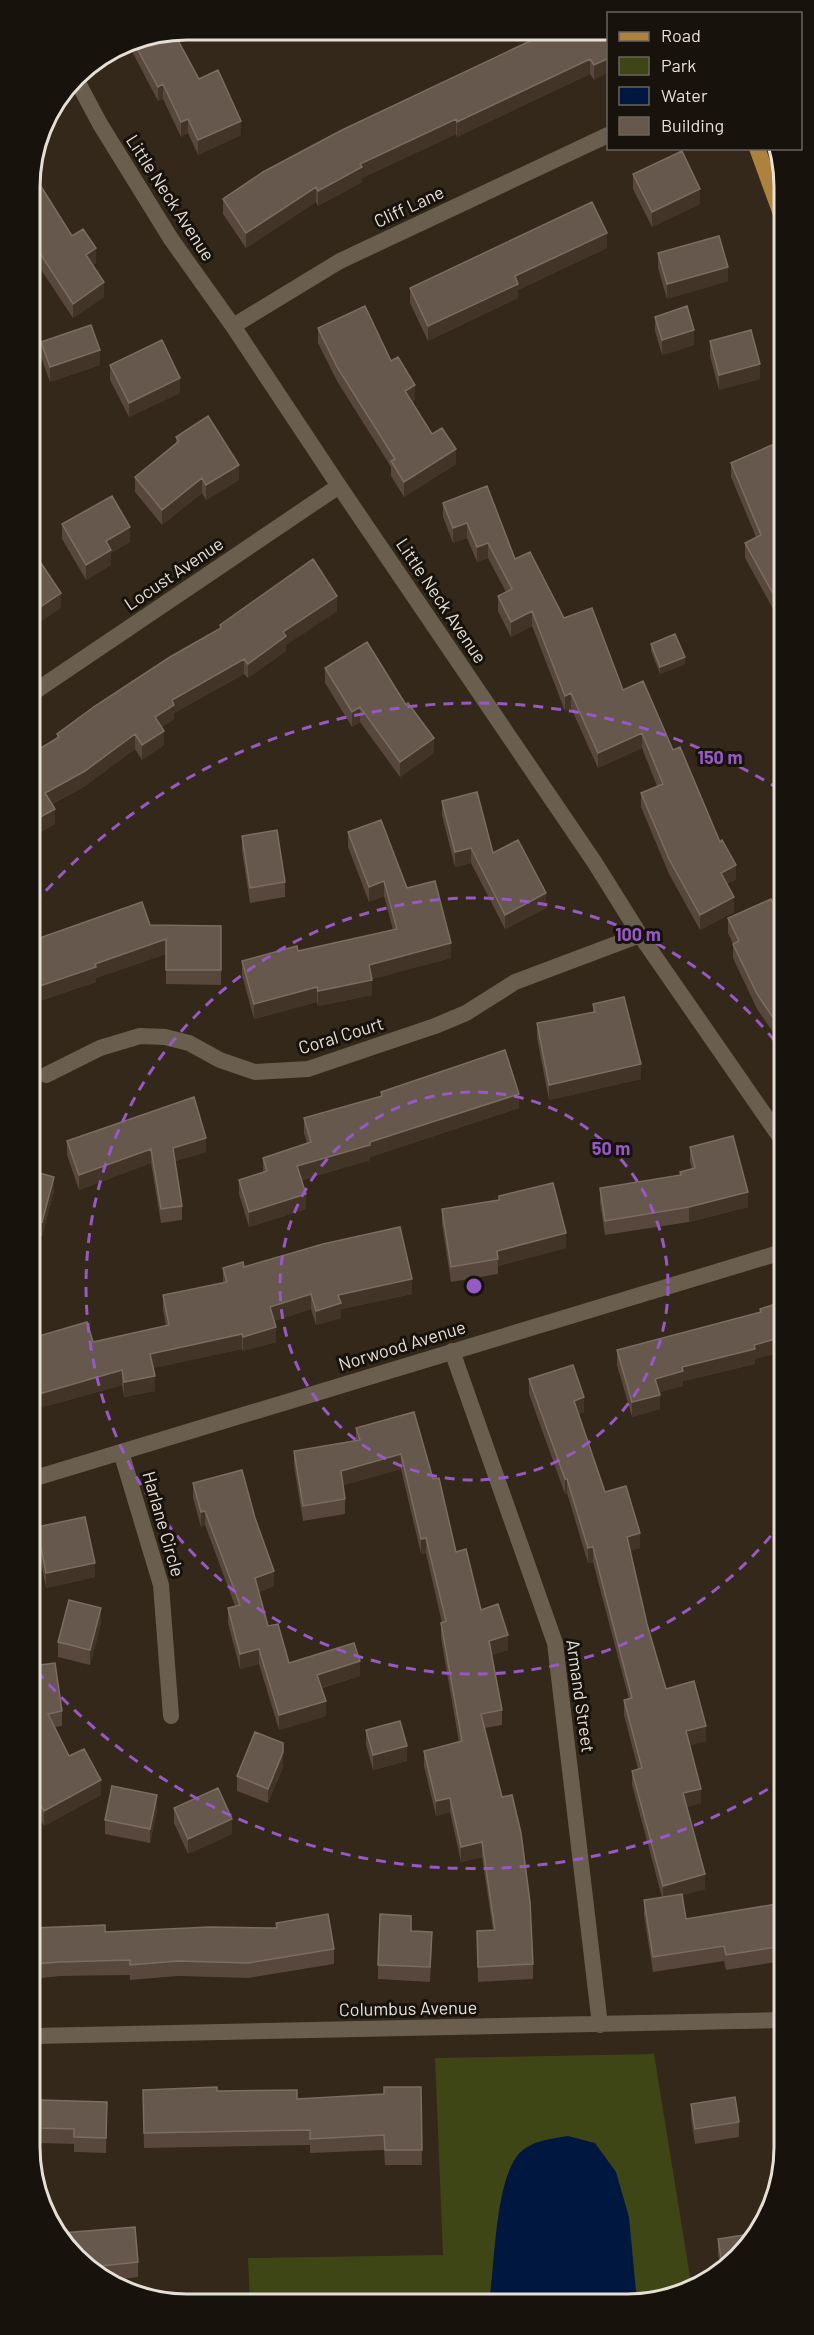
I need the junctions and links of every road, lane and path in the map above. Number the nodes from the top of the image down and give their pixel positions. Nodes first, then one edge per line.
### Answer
1 (80, 87) edge
2 (607, 136) edge
3 (758, 150) edge
4 (774, 195) edge
5 (233, 327) junction
6 (339, 486) junction
7 (41, 687) edge
8 (640, 936) junction
9 (46, 1075) dead end
10 (774, 1128) edge
11 (773, 1255) edge
12 (452, 1351) junction
13 (121, 1452) junction
14 (40, 1476) edge
15 (171, 1716) dead end
16 (773, 2020) edge
17 (600, 2025) junction
18 (40, 2036) edge

1 - 5 street, Little Neck Avenue
2 - 5 street, Cliff Lane
3 - 4 main road
5 - 6 street, Little Neck Avenue
6 - 7 street, Locust Avenue
6 - 8 street, Little Neck Avenue
8 - 9 street, Coral Court
8 - 10 street, Little Neck Avenue
11 - 12 street, Norwood Avenue
12 - 13 street, Norwood Avenue
12 - 17 street, Armand Street
13 - 14 street, Norwood Avenue
13 - 15 street, Harlane Circle
16 - 17 street, Columbus Avenue
17 - 18 street, Columbus Avenue

